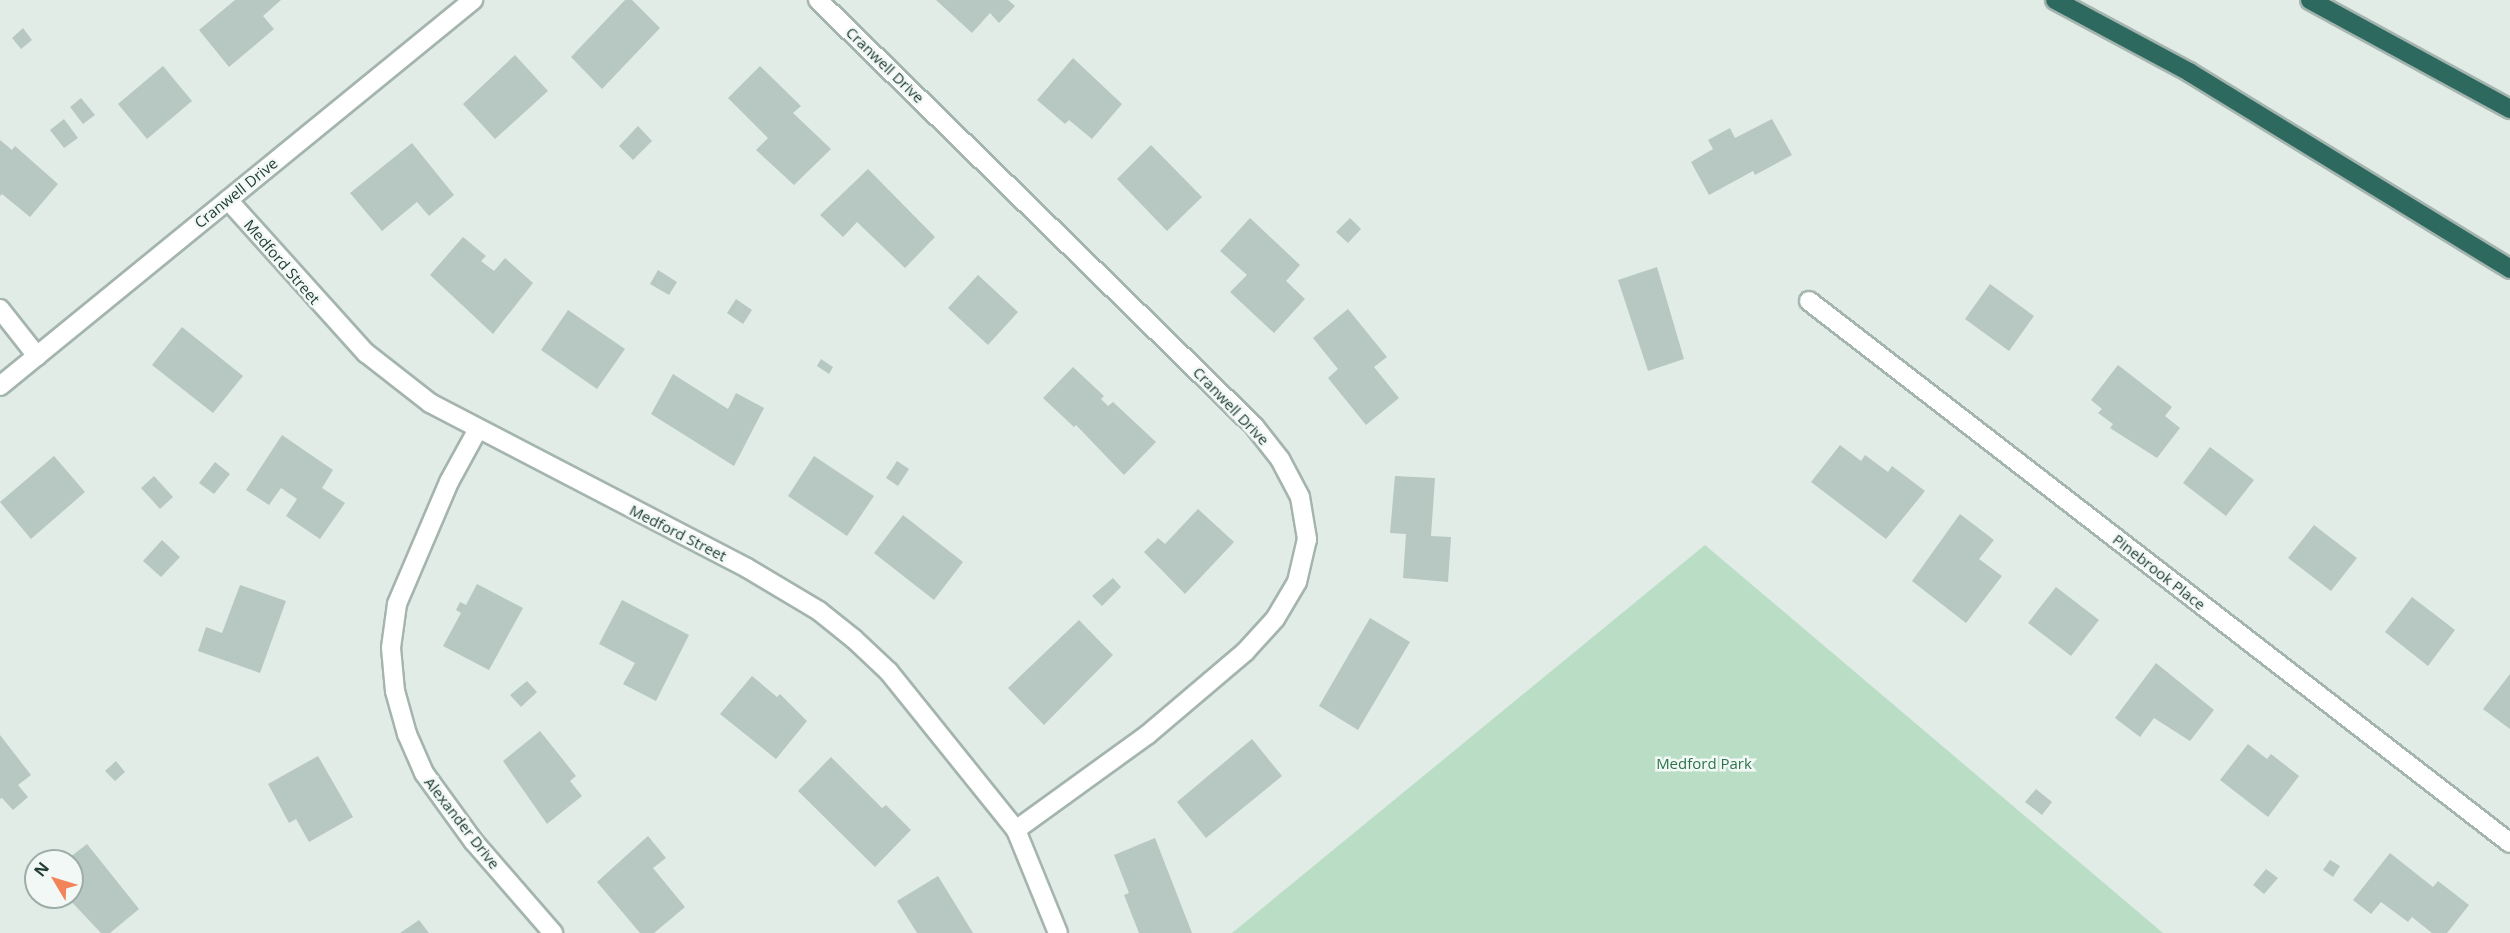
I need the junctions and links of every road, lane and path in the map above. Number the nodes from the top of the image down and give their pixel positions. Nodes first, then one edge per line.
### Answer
1 (473, 0) edge
2 (818, 0) edge
3 (2055, 0) edge
4 (2310, 0) edge
5 (2510, 109) edge
6 (228, 200) junction
7 (2510, 269) edge
8 (1809, 301) dead end
9 (0, 309) edge
10 (37, 356) junction
11 (0, 386) edge
12 (478, 429) junction
13 (1016, 830) junction
14 (2510, 843) edge
15 (553, 933) edge
16 (1058, 933) edge

1 - 6 street, Cranwell Drive
2 - 13 street, Cranwell Drive
3 - 7 highway
4 - 5 highway
6 - 10 street, Cranwell Drive
6 - 12 street, Medford Street
8 - 14 street, Pinebrook Place
9 - 10 street
10 - 11 street, Cranwell Drive
12 - 13 street, Medford Street
12 - 15 street, Alexander Drive
13 - 16 street, Medford Street

